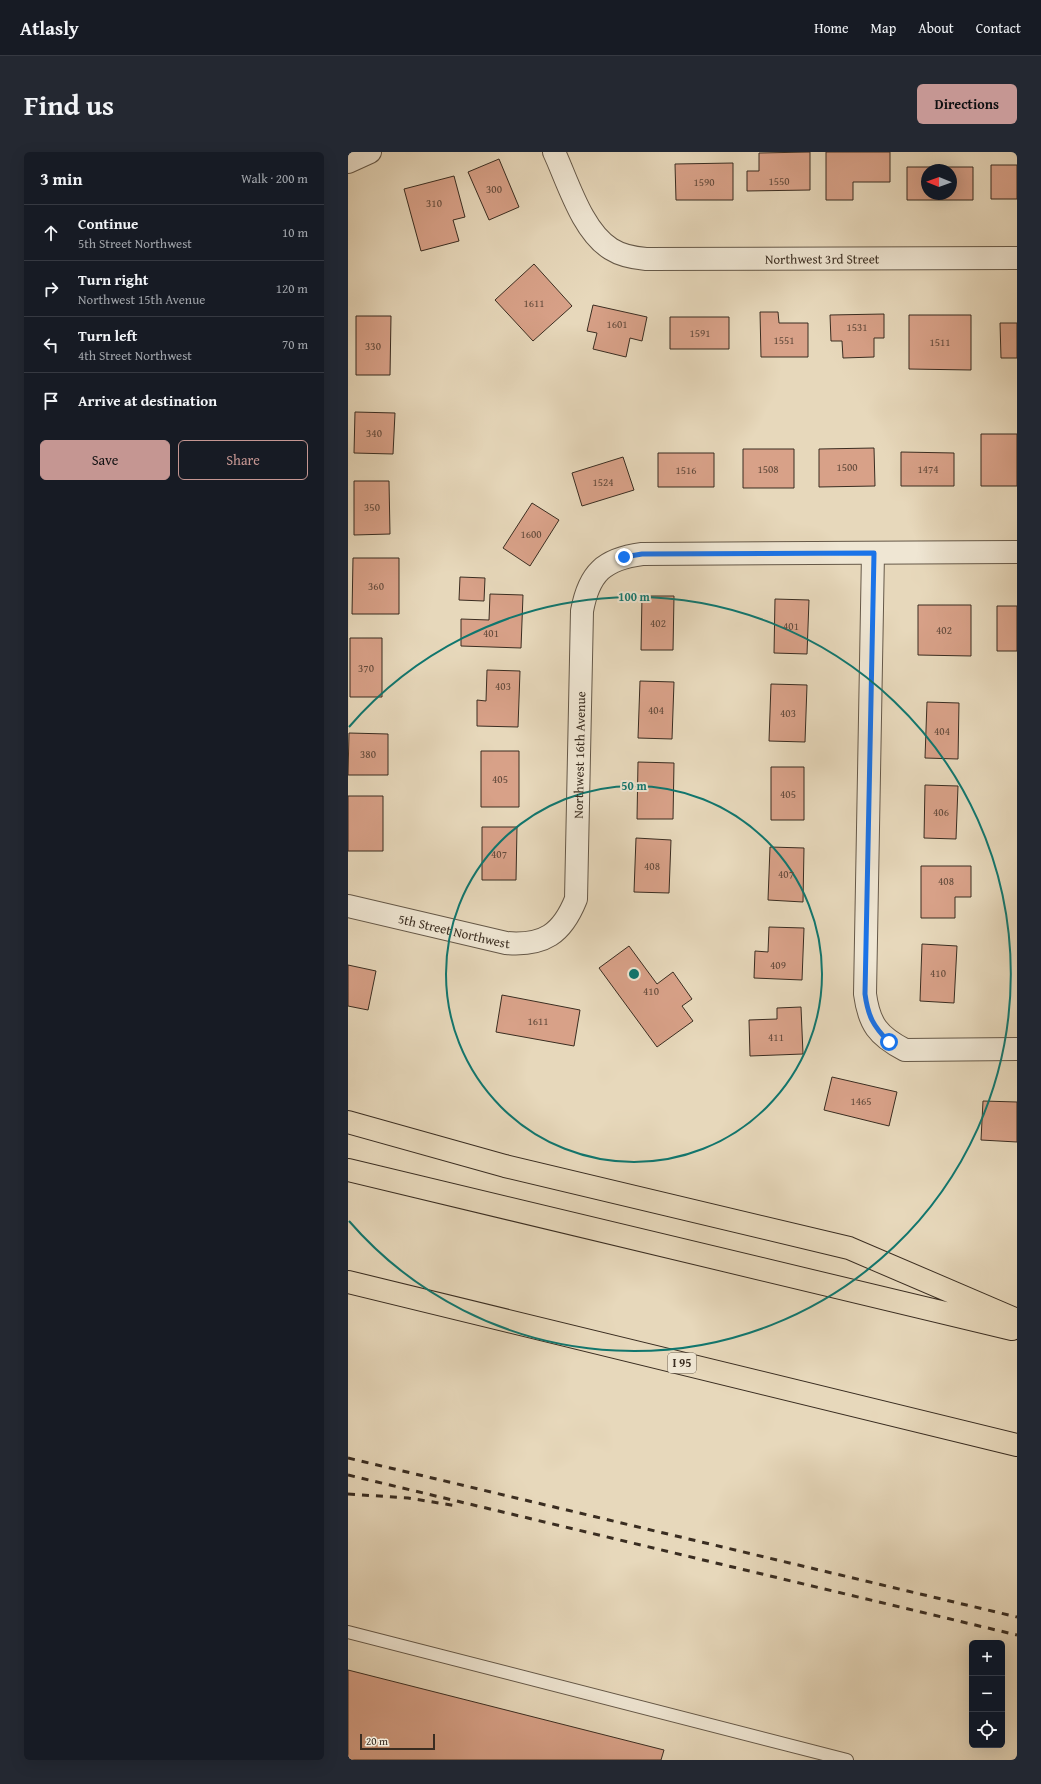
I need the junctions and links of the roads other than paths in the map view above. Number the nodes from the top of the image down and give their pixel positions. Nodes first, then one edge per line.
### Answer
1 (370, 152) edge
2 (554, 152) edge
3 (348, 162) edge
4 (1017, 258) edge
5 (1017, 552) edge
6 (874, 553) junction
7 (348, 906) edge
8 (557, 930) joint
9 (1017, 1050) edge
10 (348, 1122) edge
11 (348, 1170) edge
12 (348, 1282) edge
13 (1017, 1320) edge
14 (1017, 1330) edge
15 (1017, 1445) edge
16 (348, 1632) edge
17 (847, 1760) edge

1 - 3 street
2 - 4 street, Northwest 3rd Street
5 - 6 street
6 - 8 street, Northwest 16th Avenue
6 - 9 street
7 - 8 street, 5th Street Northwest
10 - 13 highway
11 - 14 highway
12 - 15 highway, I 95
16 - 17 lane

